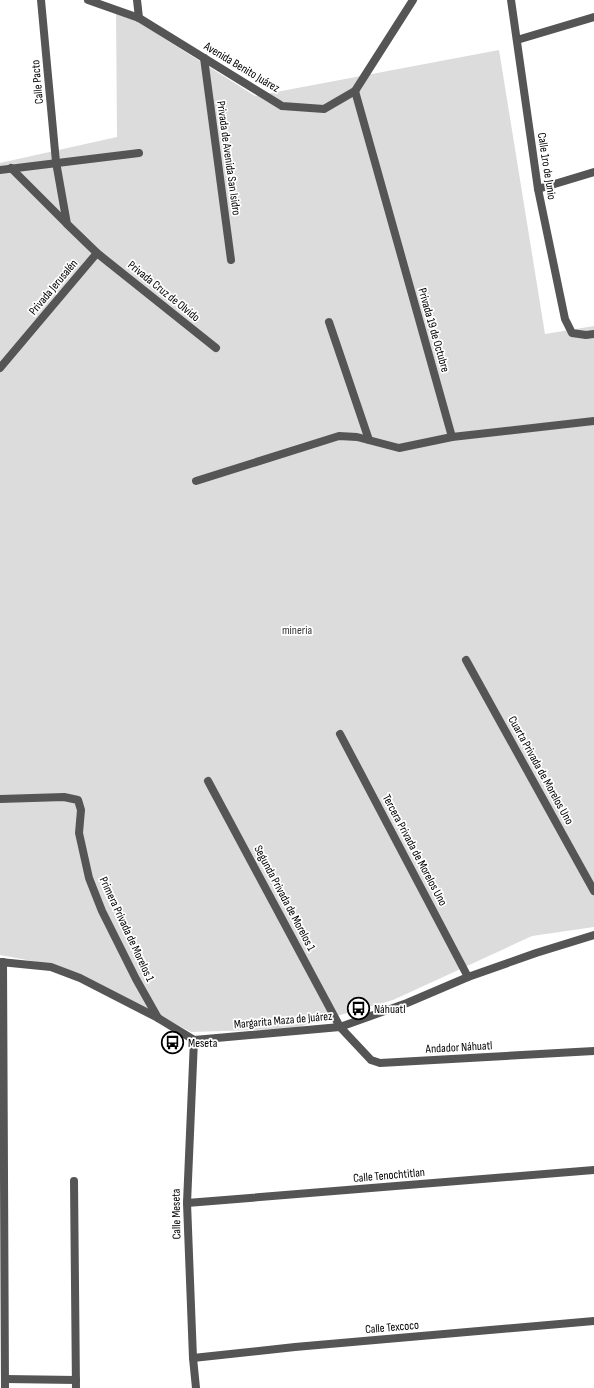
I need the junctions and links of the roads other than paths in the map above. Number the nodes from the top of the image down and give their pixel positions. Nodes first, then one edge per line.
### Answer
1 (41, 0) edge
2 (88, 0) edge
3 (138, 0) edge
4 (412, 0) edge
5 (511, 0) edge
6 (594, 16) edge
7 (139, 18) junction
8 (517, 40) junction
9 (204, 58) junction
10 (355, 91) junction
11 (139, 153) dead end
12 (56, 162) junction
13 (11, 168) junction
14 (0, 170) edge
15 (594, 172) edge
16 (538, 189) junction
17 (67, 224) junction
18 (97, 253) junction
19 (231, 260) dead end
20 (329, 322) dead end
21 (594, 334) edge
22 (216, 348) dead end
23 (0, 368) edge
24 (594, 421) edge
25 (452, 437) junction
26 (369, 440) junction
27 (196, 480) dead end
28 (466, 660) dead end
29 (340, 734) dead end
30 (208, 781) dead end
31 (0, 799) edge
32 (594, 891) edge
33 (594, 935) edge
34 (2, 962) edge
35 (468, 977) junction
36 (158, 1018) junction
37 (340, 1027) junction
38 (194, 1040) junction
39 (594, 1051) edge
40 (594, 1170) edge
41 (74, 1181) dead end
42 (187, 1204) junction
43 (594, 1321) edge
44 (193, 1358) junction
45 (5, 1384) edge
46 (76, 1384) edge
47 (196, 1388) edge

1 - 12 street, Calle Pacto
2 - 7 street, Avenida Benito Juárez
3 - 7 street
4 - 10 street, Avenida Benito Juárez
5 - 8 street, Calle 1ro de Junio
6 - 8 street
7 - 9 street, Avenida Benito Juárez
8 - 16 street, Calle 1ro de Junio
9 - 10 street, Avenida Benito Juárez
9 - 19 street, Privada de Avenida San Isidro
10 - 25 street, Privada 19 de Octubre
11 - 12 street
12 - 13 street
12 - 17 street
13 - 14 street
13 - 17 street
15 - 16 street
16 - 21 street, Calle 1ro de Junio
17 - 18 street
18 - 22 street, Privada Cruz de Olvido
18 - 23 street, Privada Jerusalén
20 - 26 street
24 - 25 street
25 - 26 street
26 - 27 street
28 - 32 street, Cuarta Privada de Morelos Uno
29 - 35 street, Tercera Privada de Morelos Uno
30 - 37 street, Segunda Privada de Morelos 1
31 - 36 street, Primera Privada de Morelos 1
33 - 35 street, Margarita Maza de Juárez
34 - 36 street
34 - 45 street
35 - 37 street, Margarita Maza de Juárez
36 - 38 street
37 - 38 street, Margarita Maza de Juárez
37 - 39 street, Andador Náhuatl
38 - 42 street, Calle Meseta
40 - 42 street, Calle Tenochtitlan
41 - 46 street
42 - 44 street, Calle Meseta
43 - 44 street, Calle Texcoco
44 - 47 street, Calle Meseta
45 - 46 street

